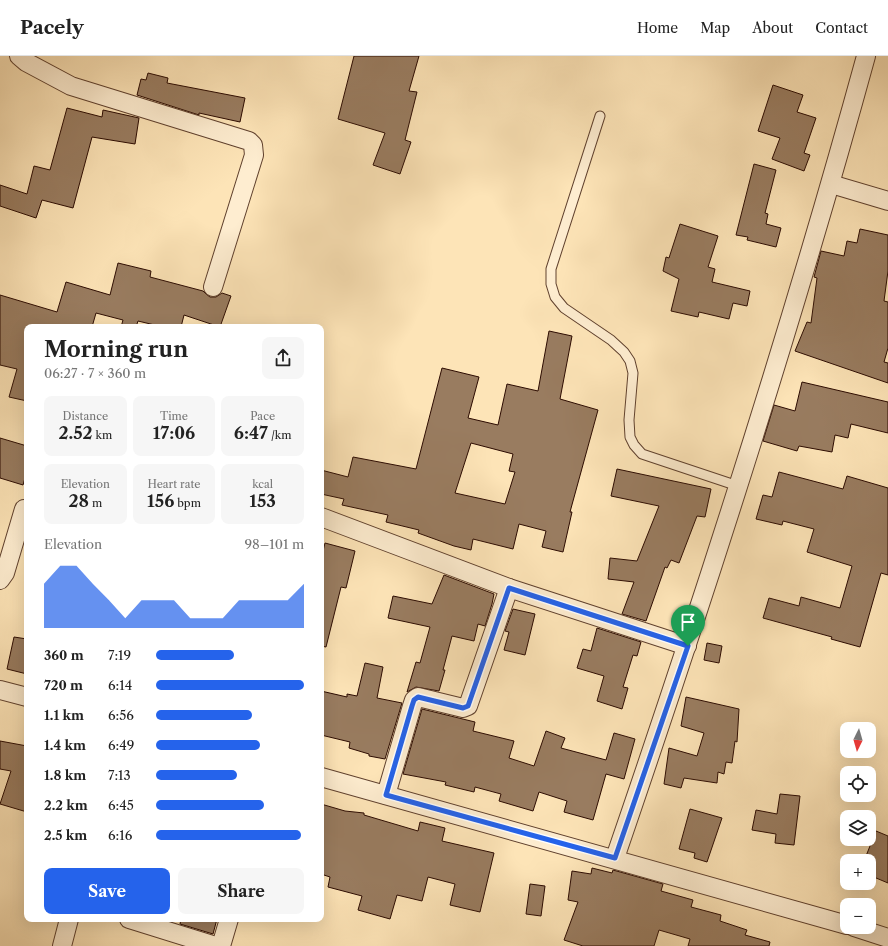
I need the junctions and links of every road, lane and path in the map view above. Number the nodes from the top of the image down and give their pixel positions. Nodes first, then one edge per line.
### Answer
1 (19, 56) edge
2 (866, 56) edge
3 (600, 116) dead end
4 (831, 184) junction
5 (888, 202) edge
6 (214, 287) dead end
7 (738, 486) junction
8 (24, 509) dead end
9 (324, 518) edge
10 (0, 580) edge
11 (509, 588) junction
12 (688, 646) junction
13 (0, 690) edge
14 (24, 696) edge
15 (324, 778) edge
16 (386, 795) junction
17 (615, 858) junction
18 (67, 922) edge
19 (139, 922) edge
20 (228, 922) edge
21 (840, 923) edge
22 (876, 934) edge
23 (888, 938) edge
24 (62, 946) edge
25 (216, 946) edge
26 (221, 946) edge

1 - 6 street
2 - 4 street
3 - 7 lane
4 - 5 street
4 - 7 street
7 - 12 street
8 - 10 street
9 - 11 street
11 - 12 street
11 - 16 street
12 - 17 street
13 - 14 street
15 - 16 street
16 - 17 street
17 - 21 street
18 - 24 street
19 - 25 street
20 - 26 street
22 - 23 street

